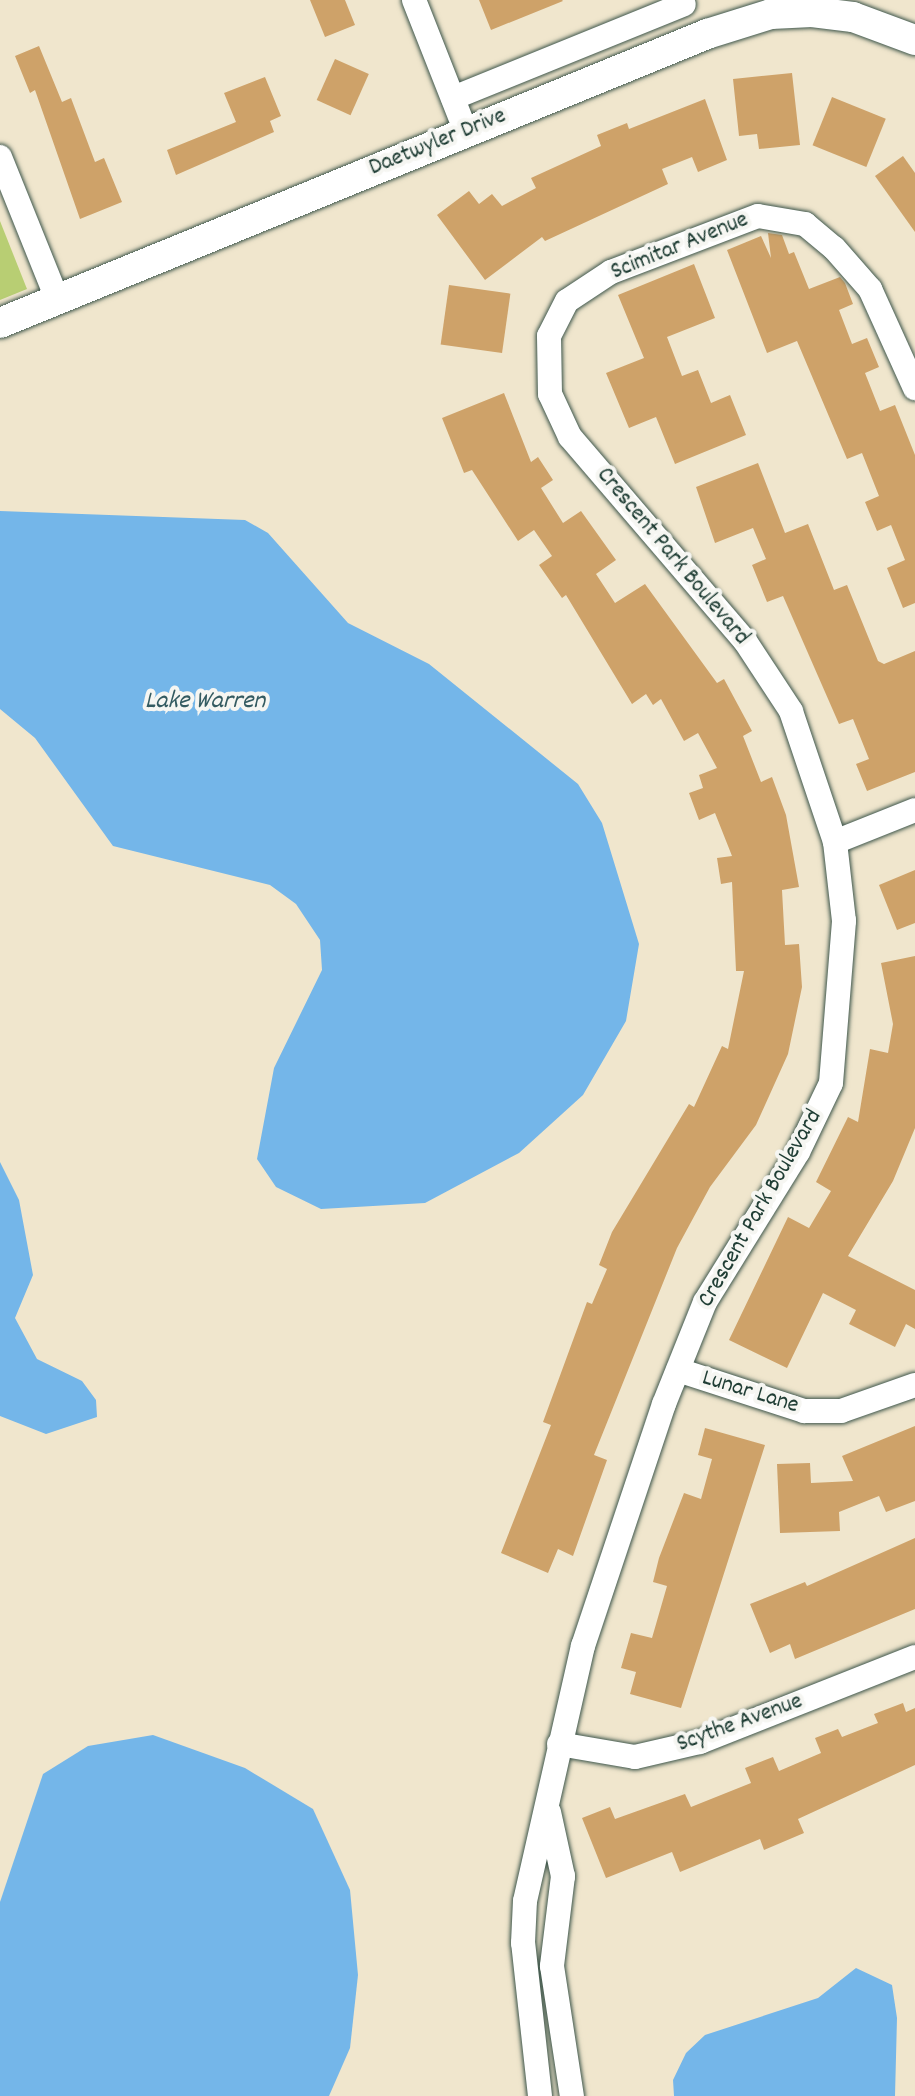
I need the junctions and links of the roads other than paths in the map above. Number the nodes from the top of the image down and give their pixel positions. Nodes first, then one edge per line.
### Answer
1 (414, 0) edge
2 (684, 4) dead end
3 (915, 40) edge
4 (453, 98) junction
5 (466, 132) junction
6 (0, 157) edge
7 (57, 299) junction
8 (0, 323) edge
9 (915, 388) edge
10 (570, 437) joint
11 (915, 810) edge
12 (835, 842) junction
13 (678, 1370) junction
14 (915, 1385) edge
15 (915, 1657) edge
16 (559, 1744) junction
17 (548, 1805) junction
18 (525, 1901) junction
19 (560, 1904) junction
20 (540, 2096) edge
21 (572, 2096) edge

1 - 4 street
2 - 4 street, Daetwyler Drive
3 - 5 street, Daetwyler Drive
4 - 5 street
5 - 7 street, Daetwyler Drive
6 - 7 street
7 - 8 street, Daetwyler Drive
9 - 10 street, Scimitar Avenue
10 - 12 street, Crescent Park Boulevard
11 - 12 street
12 - 13 street, Crescent Park Boulevard
13 - 14 street, Lunar Lane
13 - 16 street, Crescent Park Boulevard
15 - 16 street, Scythe Avenue
16 - 17 street, Crescent Park Boulevard
17 - 18 street, Crescent Park Boulevard
17 - 19 street, Crescent Park Boulevard
18 - 19 street
18 - 20 street, Crescent Park Boulevard
19 - 21 street, Crescent Park Boulevard

